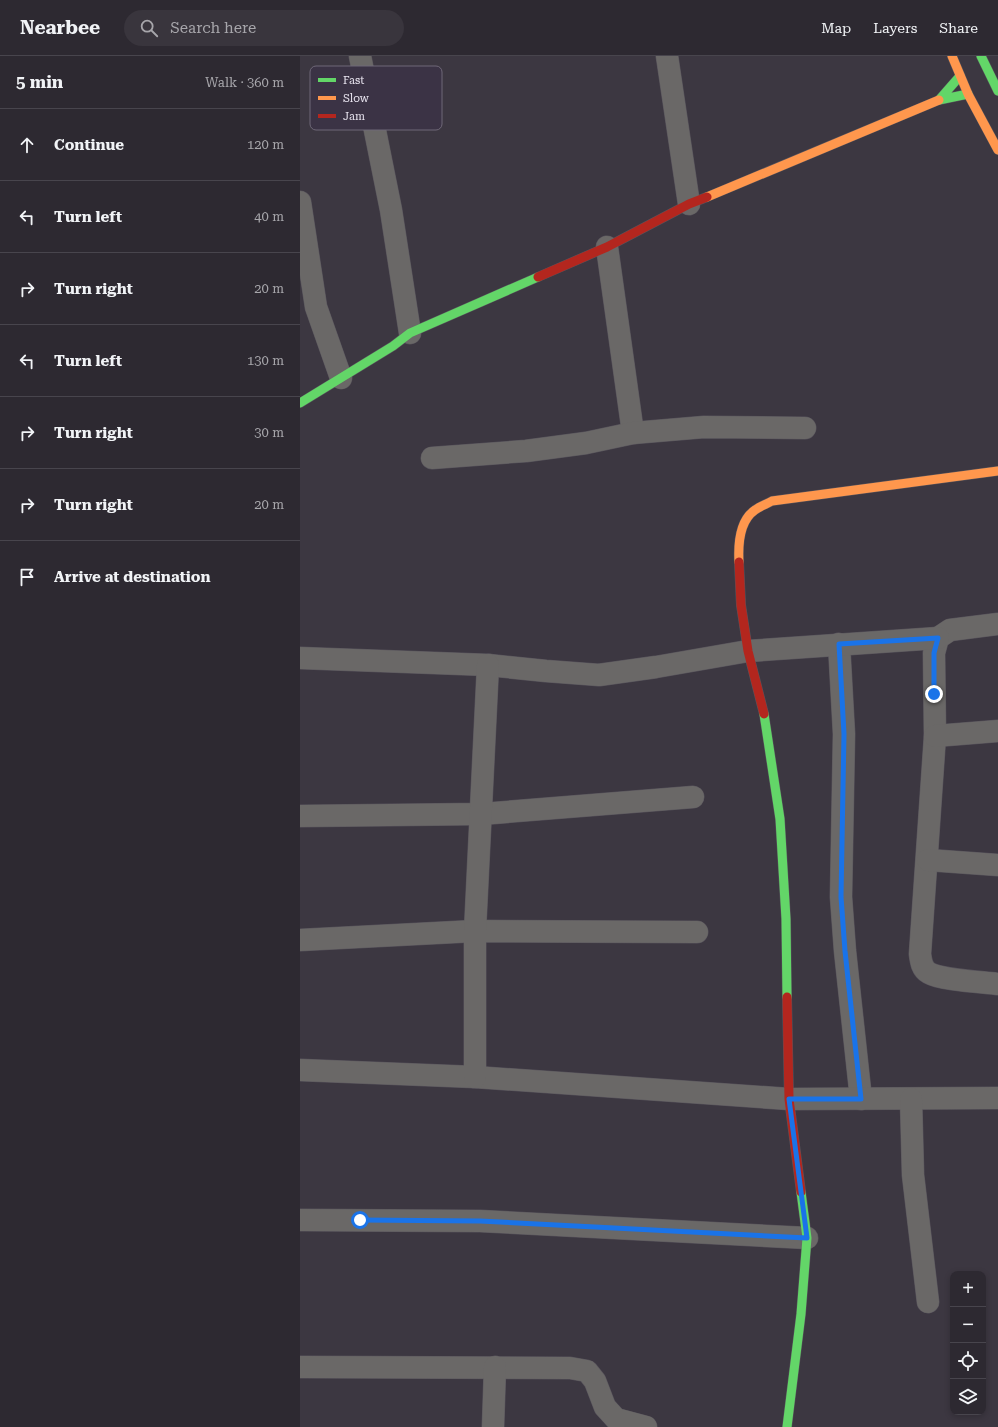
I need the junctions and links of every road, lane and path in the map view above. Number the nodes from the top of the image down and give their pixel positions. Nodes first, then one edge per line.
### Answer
1 (360, 56) edge
2 (667, 56) edge
3 (952, 56) edge
4 (981, 56) edge
5 (362, 66) edge
6 (963, 75) junction
7 (994, 85) edge
8 (971, 93) junction
9 (939, 100) junction
10 (375, 130) edge
11 (998, 150) edge
12 (300, 202) edge
13 (689, 204) junction
14 (607, 248) junction
15 (410, 333) junction
16 (341, 378) junction
17 (300, 403) edge
18 (805, 428) dead end
19 (633, 433) junction
20 (432, 458) dead end
21 (998, 471) edge
22 (998, 624) edge
23 (938, 638) junction
24 (839, 644) junction
25 (748, 650) junction
26 (300, 658) edge
27 (488, 665) junction
28 (998, 731) edge
29 (935, 736) junction
30 (692, 797) dead end
31 (481, 814) junction
32 (300, 816) edge
33 (928, 860) junction
34 (998, 865) edge
35 (475, 931) junction
36 (697, 932) dead end
37 (300, 940) edge
38 (998, 984) edge
39 (300, 1070) edge
40 (475, 1077) junction
41 (998, 1098) edge
42 (789, 1099) junction
43 (861, 1099) junction
44 (911, 1099) junction
45 (300, 1220) edge
46 (807, 1238) junction
47 (928, 1302) dead end
48 (300, 1367) edge
49 (495, 1367) junction
50 (493, 1427) edge
51 (646, 1427) edge
52 (787, 1427) edge

1 - 5 street
2 - 13 street
3 - 6 street
4 - 7 street
6 - 8 street
6 - 9 street
8 - 9 street
8 - 11 street
9 - 13 street
10 - 15 street
12 - 16 street
13 - 14 street
14 - 15 street
14 - 19 street
15 - 16 street
16 - 17 street
18 - 19 street
19 - 20 street
21 - 25 street
22 - 23 street
23 - 24 street
23 - 29 street
24 - 25 street
24 - 43 street
25 - 27 street
25 - 42 street
26 - 27 street
27 - 31 street
28 - 29 street
29 - 33 street
30 - 31 street
31 - 32 street
31 - 35 street
33 - 34 street
33 - 38 street
35 - 36 street
35 - 37 street
35 - 40 street
39 - 40 street
40 - 42 street
41 - 44 street
42 - 43 street
42 - 46 street
43 - 44 street
44 - 47 street
45 - 46 street
46 - 52 street
48 - 49 street
49 - 50 street
49 - 51 street

